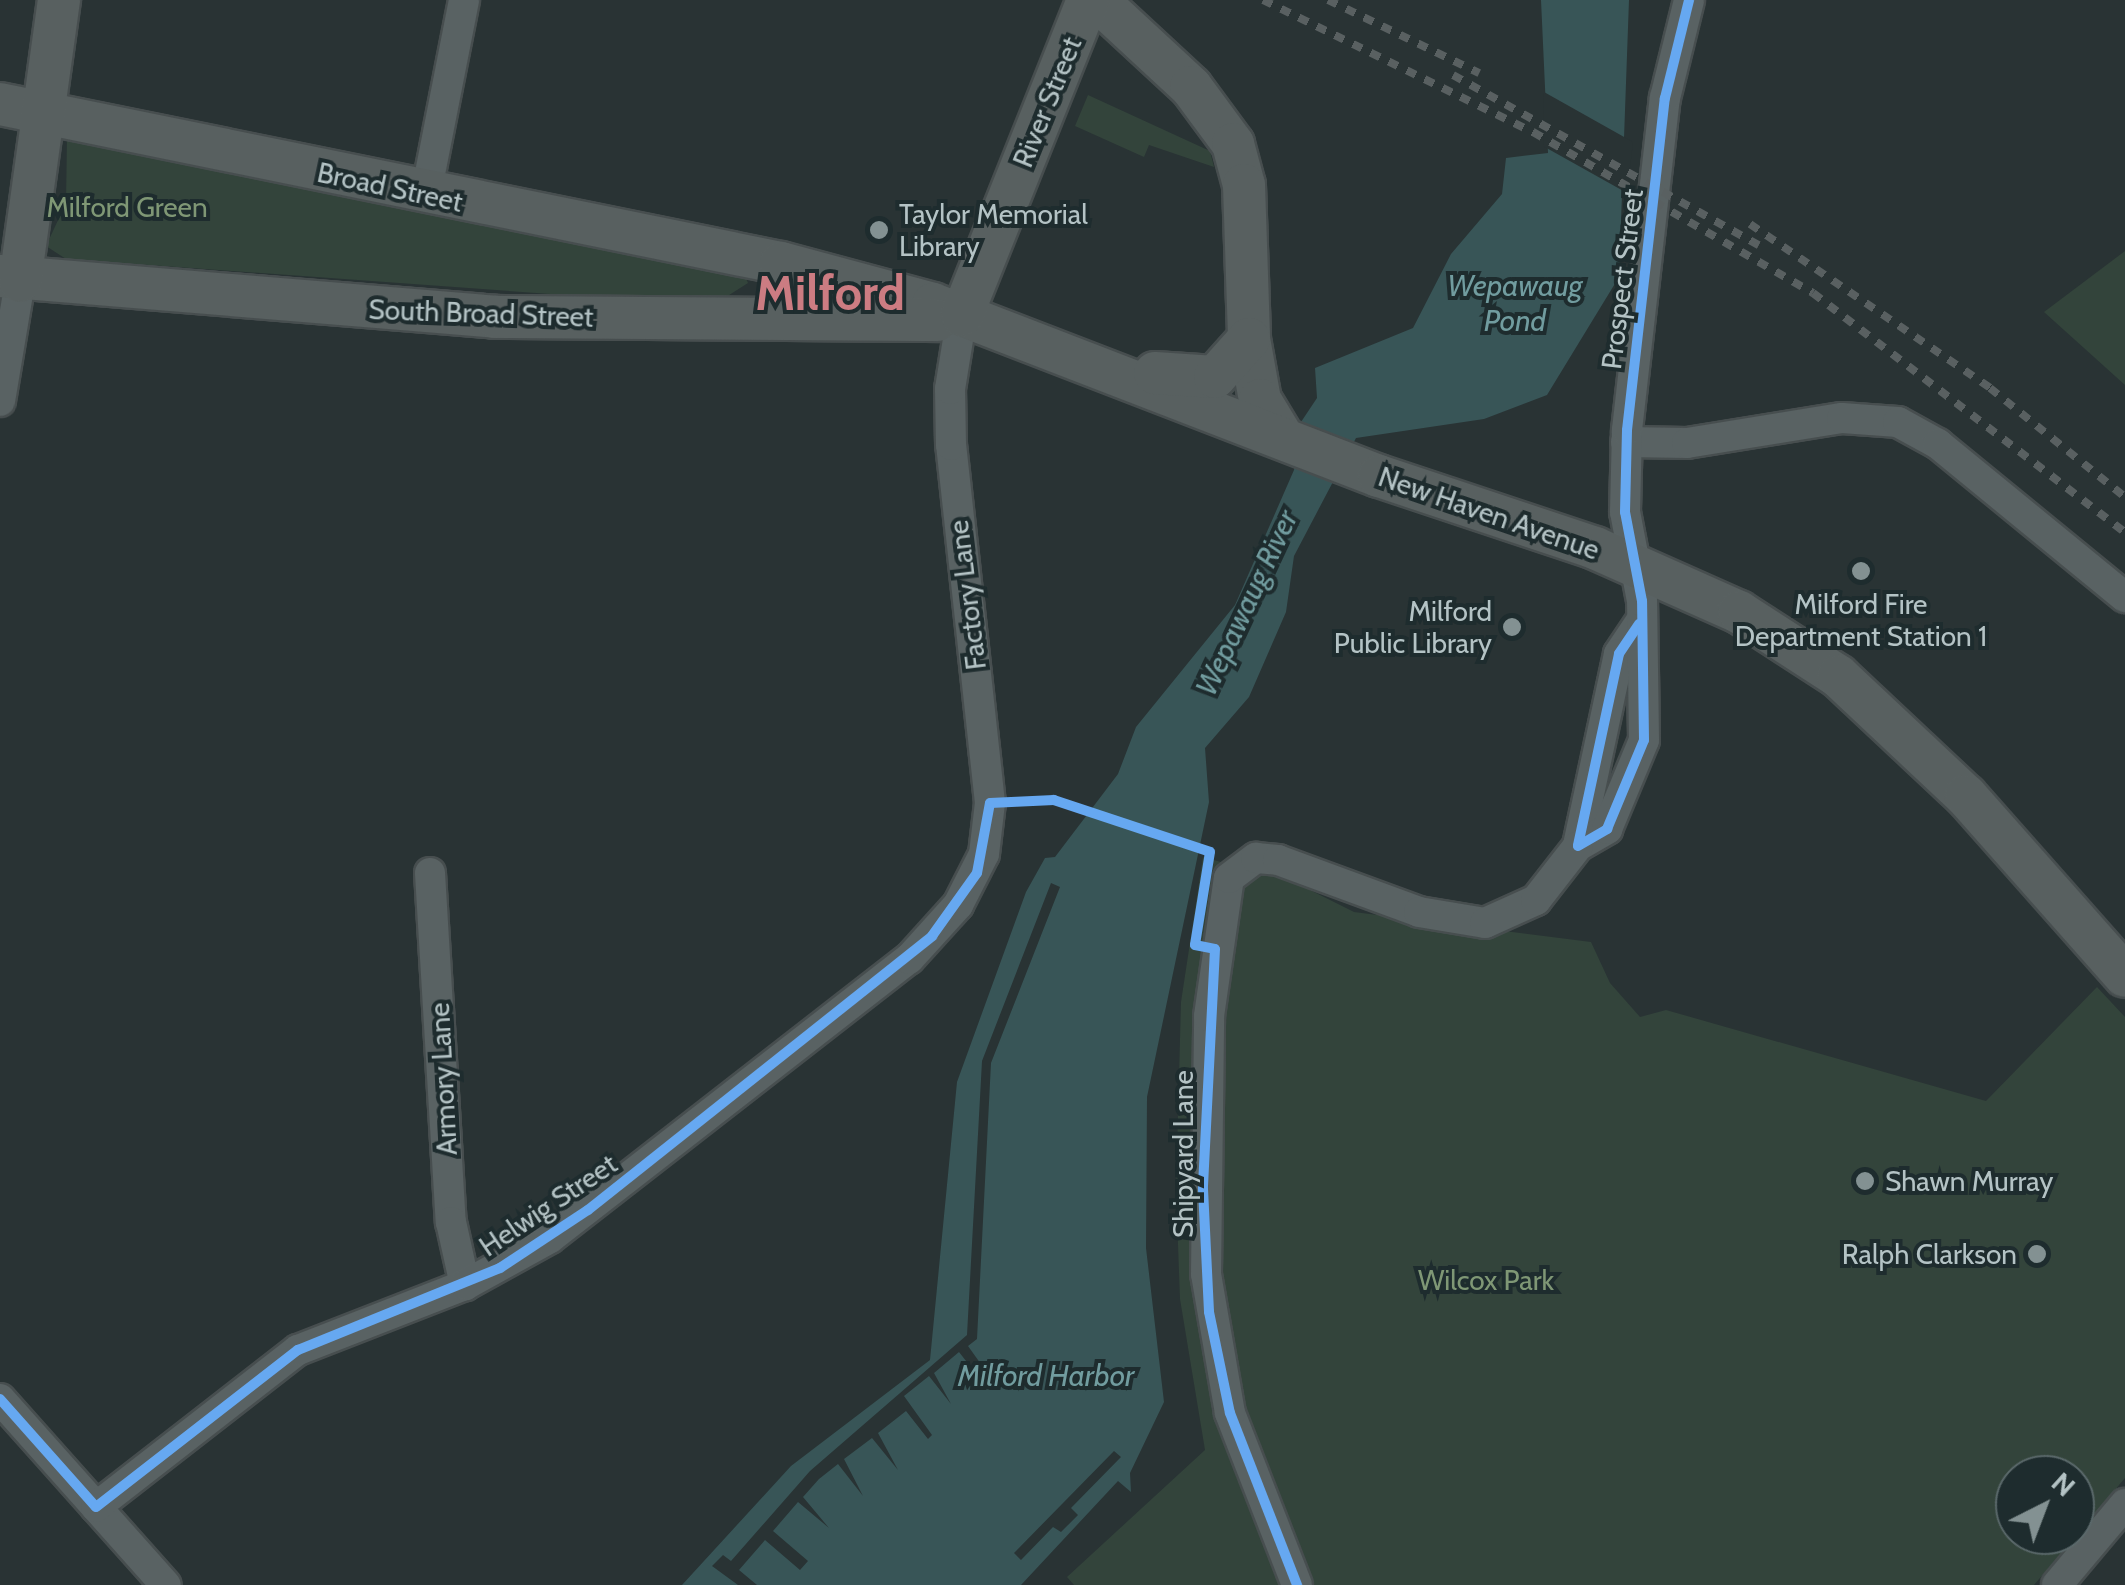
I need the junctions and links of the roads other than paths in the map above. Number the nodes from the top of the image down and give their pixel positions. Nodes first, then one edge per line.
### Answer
1 (59, 0) edge
2 (464, 0) edge
3 (1088, 0) edge
4 (1097, 0) edge
5 (1689, 0) edge
6 (0, 104) edge
7 (42, 112) junction
8 (426, 194) junction
9 (781, 263) junction
10 (10, 278) edge
11 (962, 316) junction
12 (765, 320) junction
13 (1248, 339) junction
14 (1114, 369) junction
15 (0, 401) edge
16 (1289, 440) junction
17 (1626, 442) junction
18 (1636, 566) junction
19 (2125, 597) edge
20 (430, 872) dead end
21 (977, 873) joint
22 (2125, 976) edge
23 (465, 1284) junction
24 (0, 1399) edge
25 (96, 1507) junction
26 (2119, 1524) edge
27 (166, 1585) edge
28 (1297, 1585) edge
29 (2056, 1585) edge

1 - 7 main road
2 - 8 street
3 - 11 main road, River Street
4 - 13 main road
5 - 17 street, Prospect Street
6 - 7 main road, Broad Street
7 - 8 main road, Broad Street
7 - 10 main road
8 - 9 main road, Broad Street
9 - 11 main road, Broad Street
9 - 12 main road
10 - 12 main road, South Broad Street
10 - 15 street
11 - 12 main road, South Broad Street
11 - 14 main road, New Haven Avenue
11 - 21 street, Factory Lane
13 - 14 main road
13 - 16 main road
14 - 16 main road, New Haven Avenue
16 - 18 main road, New Haven Avenue
17 - 18 street, Prospect Street
17 - 19 street
18 - 22 main road, New Haven Avenue
18 - 28 street, Shipyard Lane
20 - 23 street, Armory Lane
21 - 23 street, Helwig Street
23 - 25 street, Helwig Street
24 - 25 street
25 - 27 street
26 - 29 street

